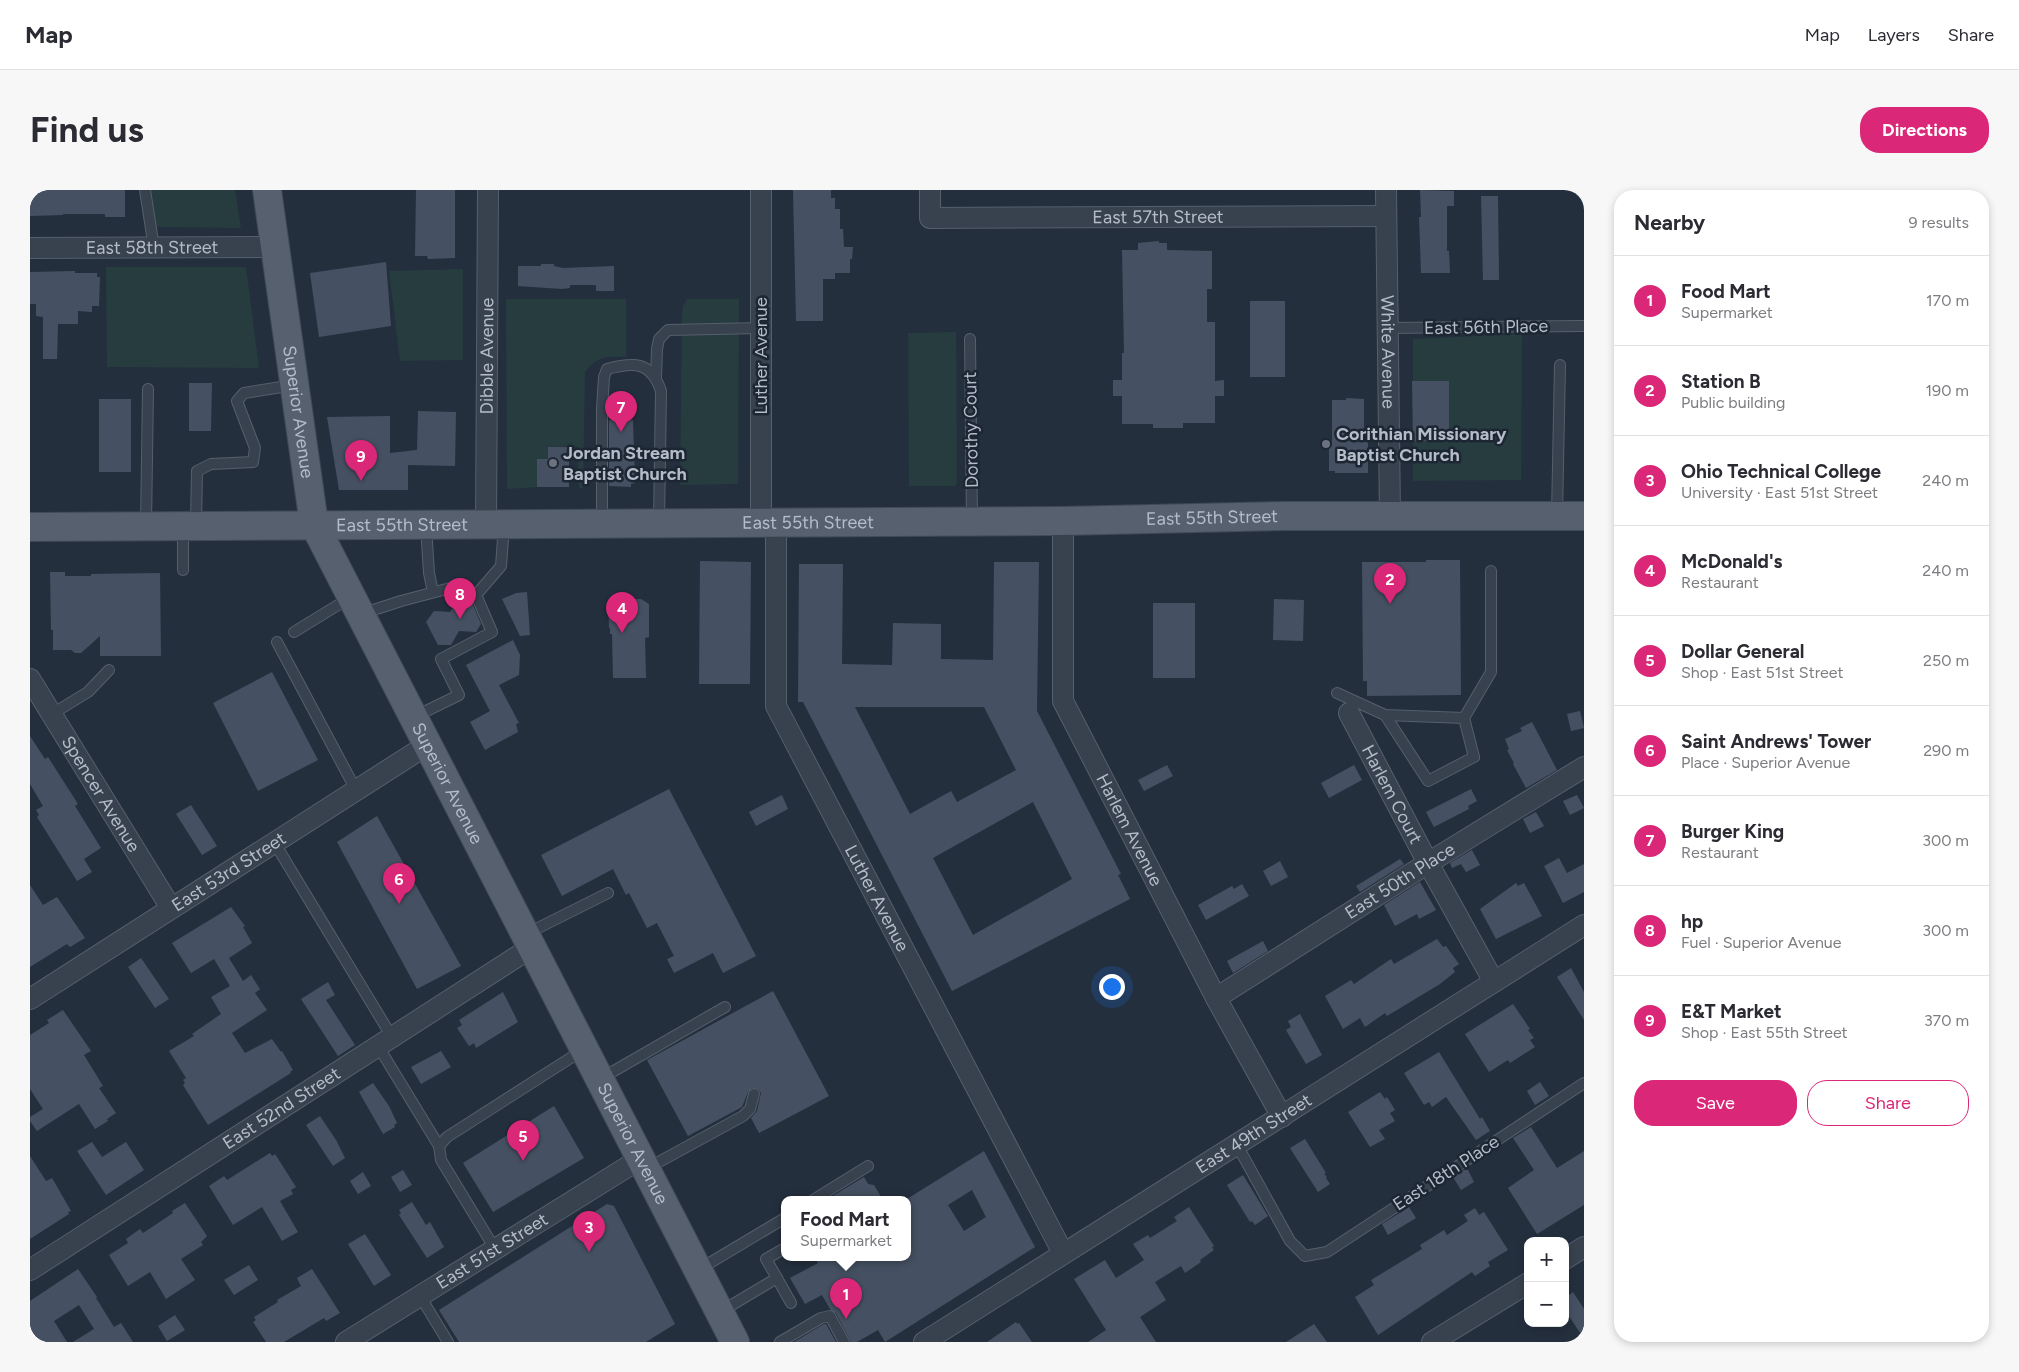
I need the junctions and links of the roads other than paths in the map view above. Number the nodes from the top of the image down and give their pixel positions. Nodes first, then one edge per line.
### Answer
1 (145, 190) edge
2 (267, 190) edge
3 (488, 190) edge
4 (761, 190) edge
5 (930, 190) edge
6 (1386, 190) edge
7 (1386, 216) junction
8 (275, 247) junction
9 (30, 248) edge
10 (154, 248) junction
11 (1584, 326) edge
12 (761, 328) junction
13 (1388, 328) junction
14 (970, 339) dead end
15 (1560, 365) dead end
16 (656, 377) junction
17 (294, 385) junction
18 (148, 389) dead end
19 (1390, 516) junction
20 (1571, 516) edge
21 (972, 521) junction
22 (1063, 521) junction
23 (659, 522) junction
24 (769, 522) junction
25 (602, 523) junction
26 (314, 524) junction
27 (426, 524) junction
28 (495, 524) junction
29 (189, 525) junction
30 (146, 526) junction
31 (30, 527) edge
32 (183, 570) dead end
33 (1491, 571) dead end
34 (433, 592) junction
35 (476, 595) junction
36 (356, 606) junction
37 (294, 632) dead end
38 (277, 642) dead end
39 (109, 670) dead end
40 (30, 679) edge
41 (1337, 692) dead end
42 (1349, 713) dead end
43 (52, 714) junction
44 (1385, 715) junction
45 (413, 718) junction
46 (1464, 718) junction
47 (427, 745) junction
48 (1584, 767) edge
49 (356, 790) junction
50 (274, 842) junction
51 (1428, 863) junction
52 (608, 893) dead end
53 (171, 908) junction
54 (1584, 925) edge
55 (529, 940) junction
56 (1494, 982) junction
57 (1216, 998) junction
58 (30, 999) edge
59 (725, 1007) dead end
60 (385, 1041) junction
61 (584, 1050) junction
62 (599, 1079) junction
63 (1584, 1083) edge
64 (754, 1094) dead end
65 (1282, 1117) junction
66 (1237, 1145) junction
67 (439, 1146) junction
68 (642, 1165) junction
69 (868, 1166) dead end
70 (819, 1196) edge
71 (781, 1220) edge
72 (1584, 1248) edge
73 (495, 1249) junction
74 (781, 1250) edge
75 (1063, 1253) junction
76 (1569, 1257) edge
77 (30, 1270) edge
78 (697, 1270) junction
79 (777, 1278) junction
80 (1524, 1284) edge
81 (420, 1296) junction
82 (791, 1303) dead end
83 (720, 1313) junction
84 (346, 1342) edge
85 (448, 1342) edge
86 (735, 1342) edge
87 (780, 1342) edge
88 (844, 1342) edge
89 (924, 1342) edge
90 (1432, 1342) edge

1 - 10 lane
2 - 8 main road, Superior Avenue
3 - 28 street, Dibble Avenue
4 - 12 street, Luther Avenue
5 - 7 street, East 57th Street
6 - 7 street, White Avenue
7 - 13 street, White Avenue
8 - 10 street, East 58th Street
8 - 17 main road, Superior Avenue
9 - 10 street, East 58th Street
11 - 13 lane, East 56th Place
12 - 16 lane
12 - 24 street, Luther Avenue
13 - 19 street, White Avenue
14 - 21 lane, Dorothy Court
15 - 20 lane
16 - 23 lane
16 - 25 lane
17 - 26 main road, Superior Avenue
17 - 29 lane
18 - 30 lane
19 - 20 main road, East 55th Street
19 - 22 main road, East 55th Street
21 - 22 main road, East 55th Street
21 - 24 main road, East 55th Street
22 - 57 street, Harlem Avenue
23 - 24 main road, East 55th Street
23 - 25 main road, East 55th Street
24 - 75 street, Luther Avenue
25 - 28 main road, East 55th Street
26 - 27 main road, East 55th Street
26 - 29 main road, East 55th Street
26 - 36 main road, Superior Avenue
27 - 28 main road, East 55th Street
27 - 34 lane
28 - 35 lane
29 - 30 main road, East 55th Street
29 - 32 lane
30 - 31 main road, East 55th Street
33 - 46 lane
34 - 35 lane
34 - 36 lane
35 - 45 lane
36 - 37 lane
36 - 45 main road, Superior Avenue
38 - 49 lane
39 - 43 lane
40 - 43 street, Spencer Avenue
41 - 44 lane
42 - 51 street, Harlem Court
43 - 53 street, Spencer Avenue
44 - 46 lane
44 - 46 lane
45 - 47 main road, Superior Avenue
47 - 49 street, East 53rd Street
47 - 55 main road, Superior Avenue
48 - 51 street, East 50th Place
49 - 50 street, East 53rd Street
50 - 53 street, East 53rd Street
50 - 60 lane
51 - 56 street, Harlem Court
51 - 57 street, East 50th Place
52 - 55 lane
53 - 58 street, East 53rd Street
54 - 56 street, East 49th Street
55 - 60 street, East 52nd Street
55 - 61 main road, Superior Avenue
56 - 65 street, East 49th Street
57 - 65 street, Harlem Avenue
59 - 62 lane
60 - 67 lane
60 - 77 street, East 52nd Street
61 - 62 main road, Superior Avenue
61 - 67 lane
62 - 68 main road, Superior Avenue
63 - 66 lane, East 18th Place
64 - 68 lane
65 - 66 street, East 49th Street
66 - 75 street, East 49th Street
67 - 73 lane
68 - 73 street, East 51st Street
68 - 78 main road, Superior Avenue
69 - 70 lane
71 - 78 lane
72 - 76 street
73 - 81 street, East 51st Street
74 - 79 lane
75 - 89 street, East 49th Street
78 - 83 main road, Superior Avenue
79 - 82 lane
79 - 83 lane
80 - 90 street
81 - 84 street, East 51st Street
81 - 85 lane
83 - 86 main road, Superior Avenue
87 - 88 lane

